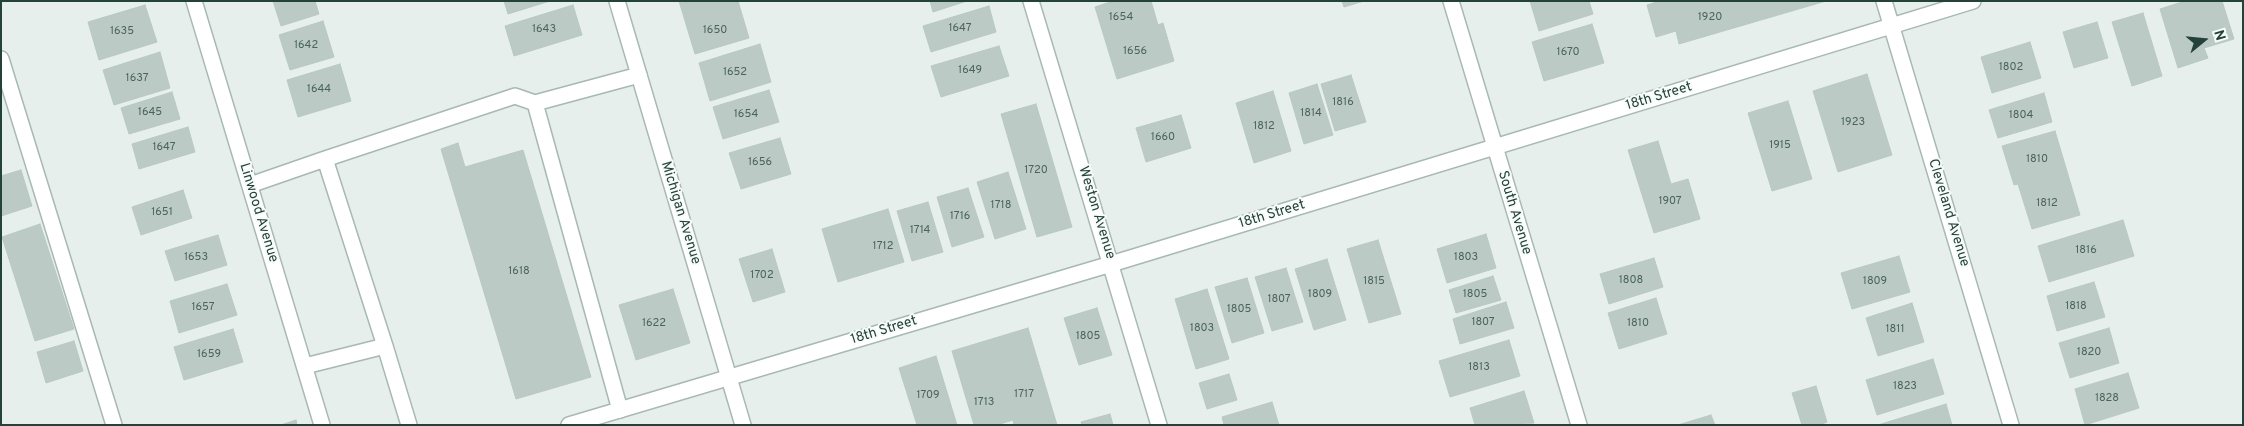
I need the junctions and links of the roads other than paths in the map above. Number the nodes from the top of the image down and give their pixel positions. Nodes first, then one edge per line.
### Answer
1 (194, 1) edge
2 (617, 1) edge
3 (1031, 1) edge
4 (1451, 1) edge
5 (1884, 1) edge
6 (1973, 1) edge
7 (1891, 25) junction
8 (1, 59) edge
9 (639, 75) junction
10 (534, 104) junction
11 (1494, 148) junction
12 (325, 159) junction
13 (250, 185) junction
14 (1111, 264) junction
15 (384, 346) junction
16 (305, 366) junction
17 (729, 378) junction
18 (620, 410) junction
19 (114, 425) edge
20 (322, 425) edge
21 (409, 425) edge
22 (569, 425) edge
23 (743, 425) edge
24 (1159, 425) edge
25 (1578, 425) edge
26 (2011, 425) edge

1 - 13 street, Linwood Avenue
2 - 9 street, Michigan Avenue
3 - 14 street, Weston Avenue
4 - 11 street, South Avenue
5 - 7 street, Cleveland Avenue
6 - 7 street, 18th Street
7 - 11 street, 18th Street
7 - 26 street, Cleveland Avenue
8 - 19 street
9 - 10 street
9 - 17 street, Michigan Avenue
10 - 12 street
10 - 18 street
11 - 14 street, 18th Street
11 - 25 street, South Avenue
12 - 13 street
12 - 15 street
13 - 16 street, Linwood Avenue
14 - 17 street, 18th Street
14 - 24 street, Weston Avenue
15 - 16 street
15 - 21 street
16 - 20 street, Linwood Avenue
17 - 18 street, 18th Street
17 - 23 street, Michigan Avenue
18 - 22 street, 18th Street

